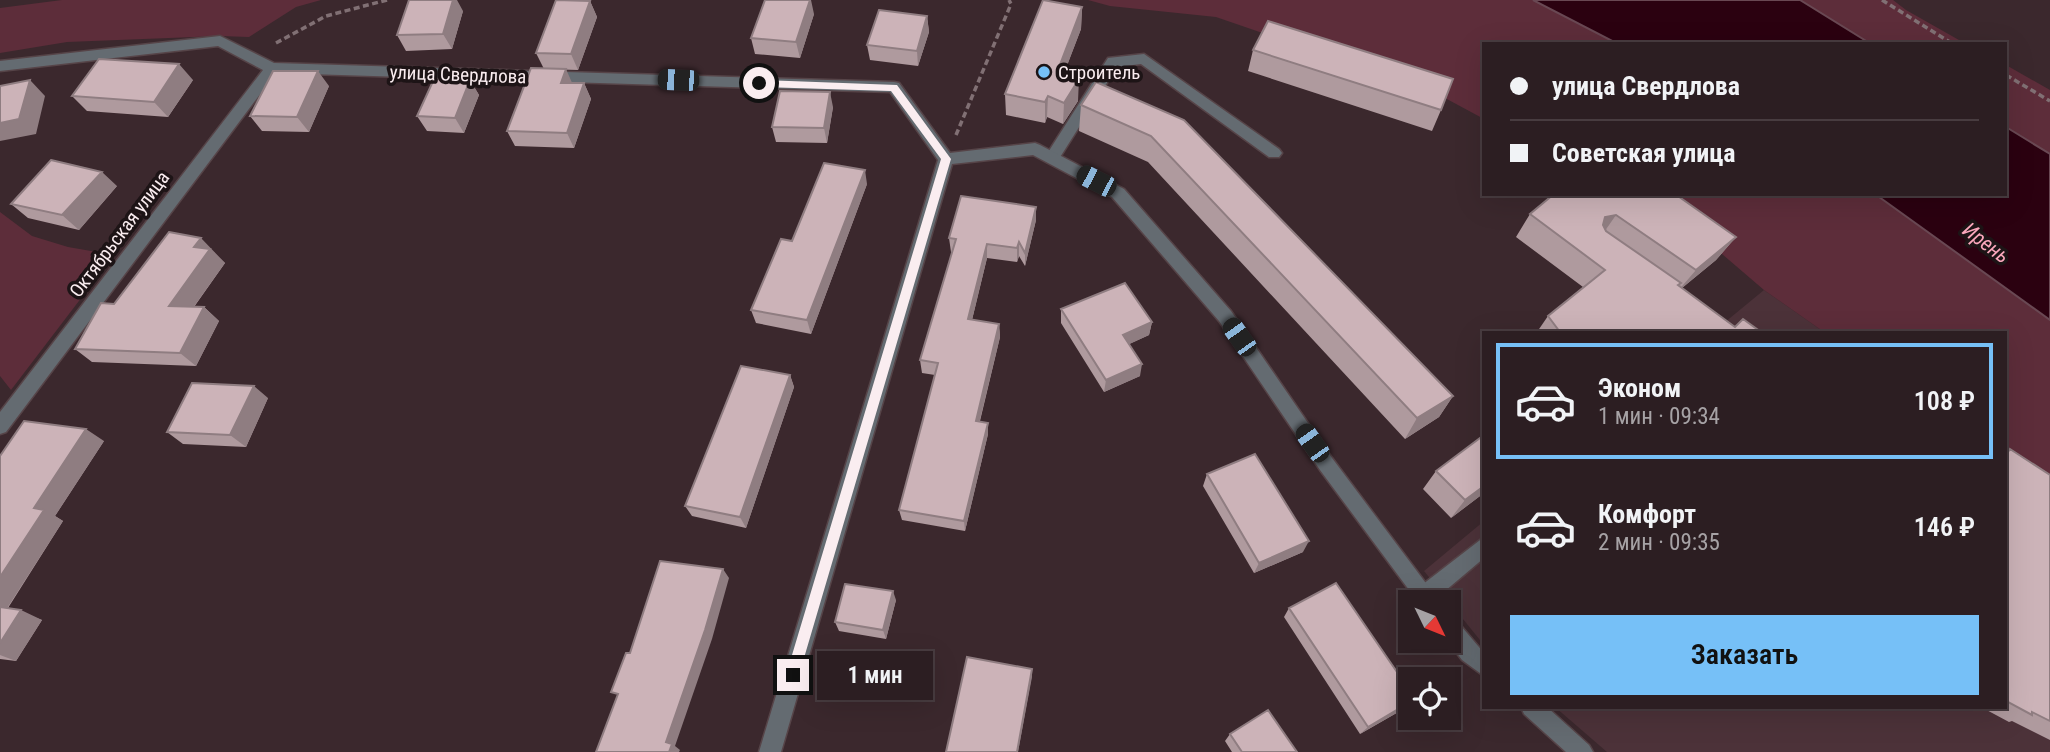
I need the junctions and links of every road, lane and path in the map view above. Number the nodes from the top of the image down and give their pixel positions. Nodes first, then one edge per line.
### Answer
1 (387, 0) edge
2 (1009, 0) edge
3 (1882, 0) edge
4 (1950, 42) edge
5 (251, 57) junction
6 (0, 66) edge
7 (272, 68) junction
8 (2007, 76) edge
9 (2050, 101) edge
10 (1274, 153) dead end
11 (1052, 158) junction
12 (946, 159) junction
13 (3, 417) edge
14 (1482, 548) edge
15 (1422, 590) edge
16 (1437, 590) edge
17 (1461, 643) edge
18 (1482, 664) edge
19 (1533, 709) edge
20 (769, 752) edge
21 (1582, 752) edge

1 - 5 path
2 - 12 path
3 - 4 path
5 - 6 street, улица Свердлова
5 - 7 street, улица Свердлова
7 - 12 street, улица Свердлова
7 - 13 street, Октябрьская улица
8 - 9 path
10 - 11 street
11 - 12 street
11 - 15 street
12 - 20 street
14 - 16 street
17 - 18 street
19 - 21 street

